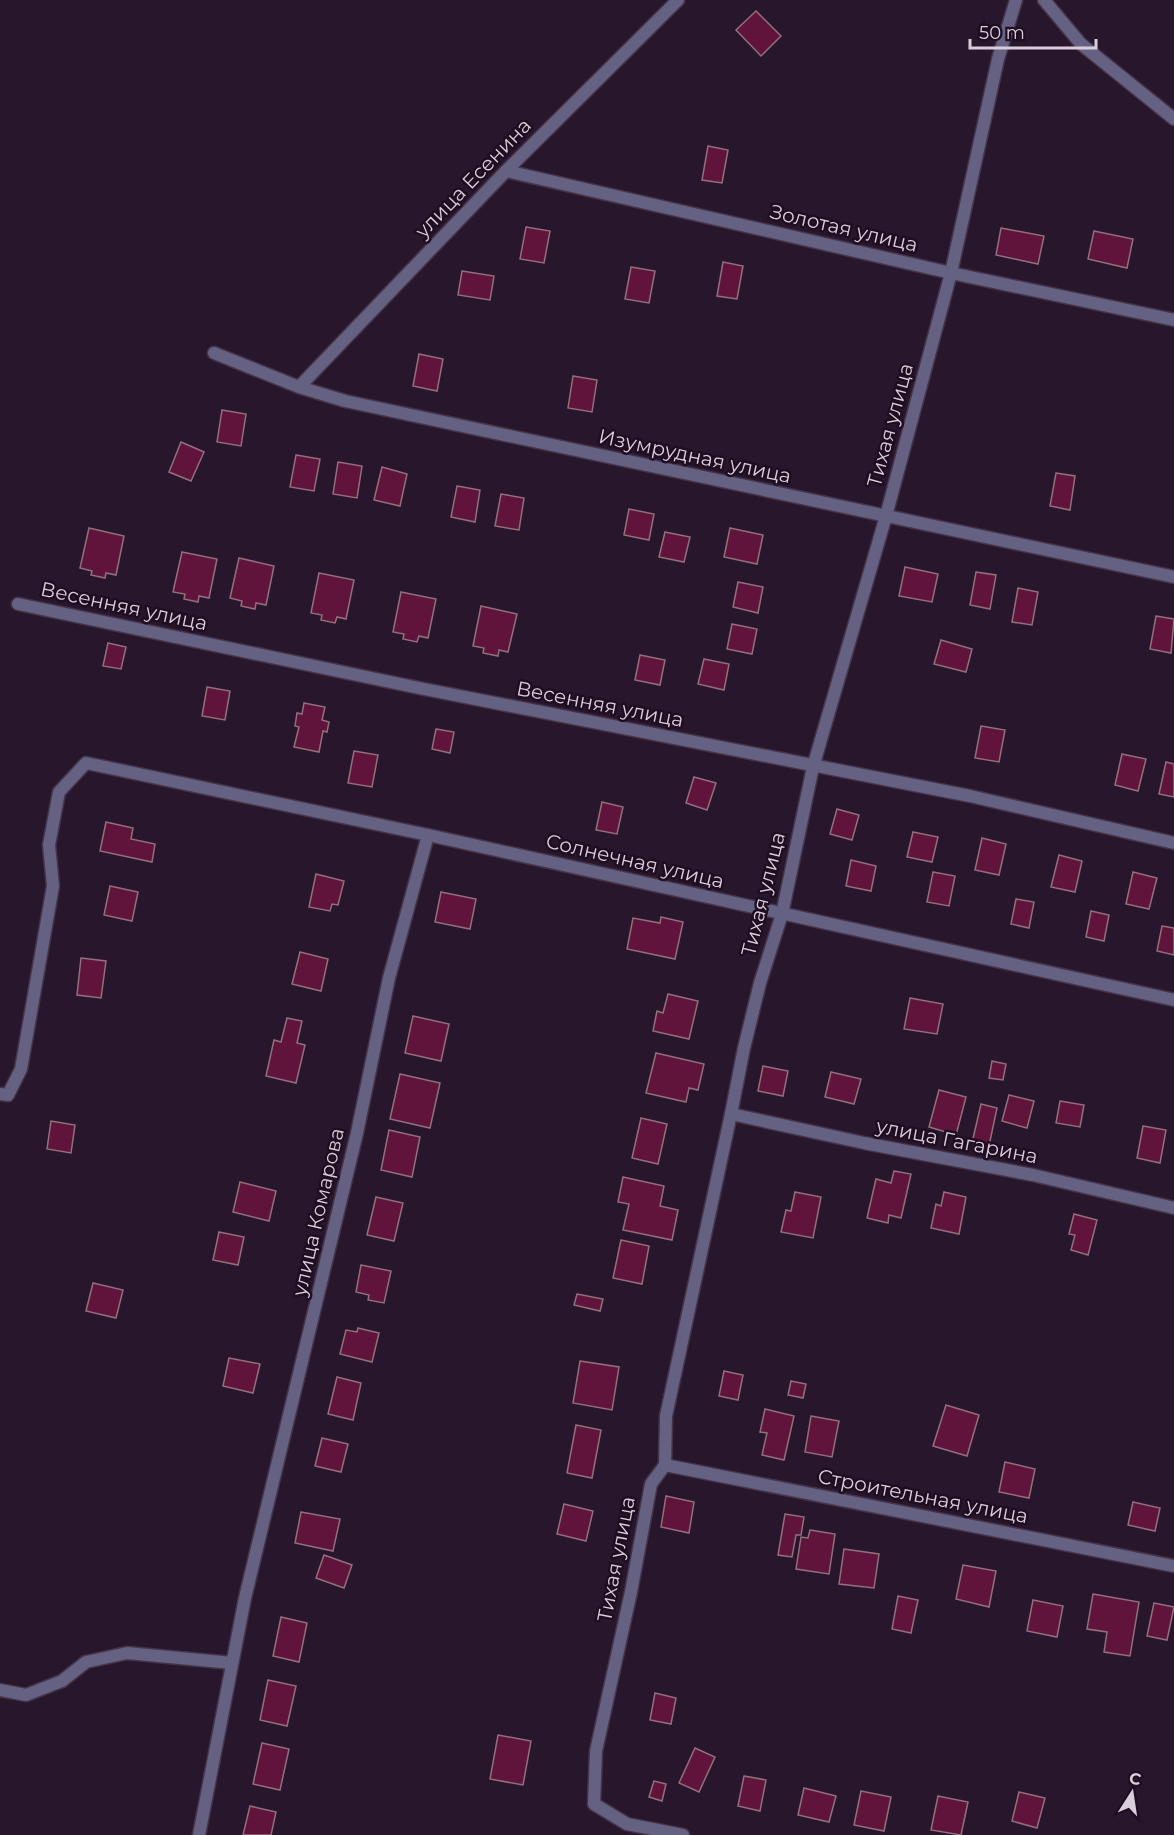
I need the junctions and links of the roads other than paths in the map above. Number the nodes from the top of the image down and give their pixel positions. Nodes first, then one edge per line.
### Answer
1 (678, 0) edge
2 (1016, 0) edge
3 (1044, 0) edge
4 (1174, 119) edge
5 (506, 171) junction
6 (951, 273) junction
7 (1174, 320) edge
8 (214, 353) dead end
9 (299, 387) junction
10 (886, 516) junction
11 (1174, 577) edge
12 (18, 604) dead end
13 (813, 767) junction
14 (428, 835) junction
15 (1174, 843) edge
16 (782, 914) junction
17 (1174, 1000) edge
18 (4, 1094) edge
19 (731, 1114) junction
20 (1174, 1208) edge
21 (665, 1465) junction
22 (1174, 1566) edge
23 (232, 1663) junction
24 (0, 1690) edge
25 (199, 1835) edge
26 (683, 1835) edge

1 - 5 street, улица Есенина
2 - 6 street, Тихая улица
3 - 4 street
5 - 6 street, Золотая улица
5 - 9 street, улица Есенина
6 - 7 street, Золотая улица
6 - 10 street, Тихая улица
8 - 9 street, Изумрудная улица
9 - 10 street, Изумрудная улица
10 - 11 street, Изумрудная улица
10 - 13 street, Тихая улица
12 - 13 street, Весенняя улица
13 - 15 street, Весенняя улица
13 - 16 street, Тихая улица
14 - 16 street, Солнечная улица
14 - 18 street, Солнечная улица
14 - 23 street, улица Комарова
16 - 17 street, Солнечная улица
16 - 19 street, Тихая улица
19 - 20 street, улица Гагарина
19 - 21 street, Тихая улица
21 - 22 street, Строительная улица
21 - 26 street, Тихая улица
23 - 24 street
23 - 25 street, улица Комарова

